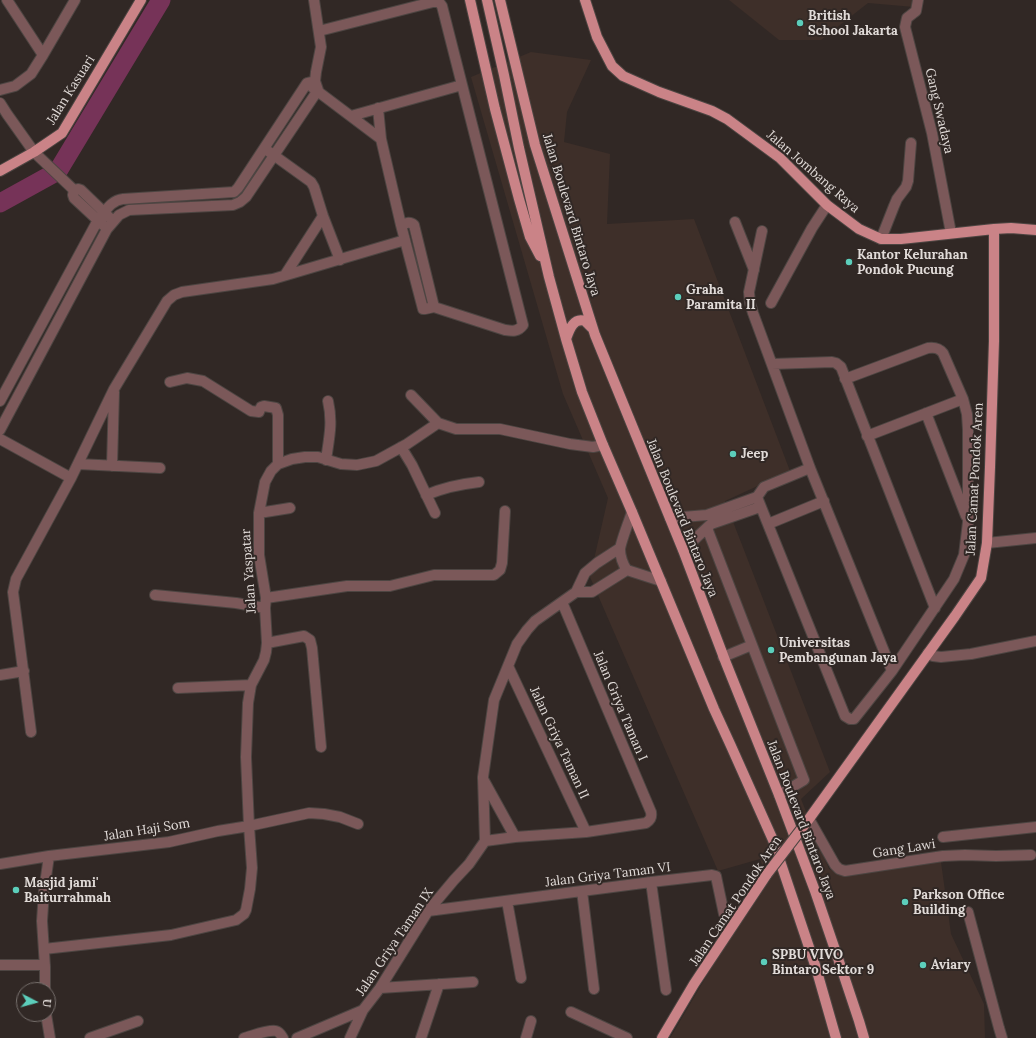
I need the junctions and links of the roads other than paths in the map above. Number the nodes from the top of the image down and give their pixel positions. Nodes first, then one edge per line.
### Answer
1 (75, 0) edge
2 (141, 0) edge
3 (314, 0) edge
4 (470, 0) edge
5 (486, 0) edge
6 (500, 0) edge
7 (585, 0) edge
8 (918, 0) edge
9 (10, 2) edge
10 (319, 31) junction
11 (43, 55) junction
12 (313, 85) junction
13 (462, 85) junction
14 (0, 90) edge
15 (0, 103) edge
16 (378, 108) junction
17 (351, 116) junction
18 (381, 139) junction
19 (911, 143) dead end
20 (264, 148) junction
21 (34, 152) junction
22 (274, 155) junction
23 (0, 171) edge
24 (827, 205) junction
25 (101, 216) junction
26 (323, 216) junction
27 (735, 222) dead end
28 (111, 225) junction
29 (401, 225) junction
30 (994, 229) junction
31 (1036, 230) edge
32 (762, 231) dead end
33 (951, 233) junction
34 (881, 238) junction
35 (405, 240) junction
36 (340, 260) junction
37 (548, 270) junction
38 (754, 270) junction
39 (285, 275) junction
40 (771, 303) dead end
41 (434, 306) junction
42 (592, 328) junction
43 (566, 339) junction
44 (772, 364) junction
45 (845, 379) junction
46 (170, 382) dead end
47 (114, 388) junction
48 (411, 395) dead end
49 (962, 399) junction
50 (0, 401) edge
51 (328, 401) dead end
52 (926, 413) junction
53 (438, 422) junction
54 (0, 430) edge
55 (867, 436) junction
56 (0, 439) edge
57 (603, 445) junction
58 (401, 447) junction
59 (326, 460) junction
60 (78, 464) junction
61 (278, 464) junction
62 (112, 466) junction
63 (160, 468) dead end
64 (810, 468) junction
65 (71, 478) junction
66 (479, 482) dead end
67 (426, 495) junction
68 (757, 497) junction
69 (824, 501) junction
70 (760, 507) junction
71 (290, 508) dead end
72 (505, 511) dead end
73 (632, 512) junction
74 (435, 513) dead end
75 (259, 514) junction
76 (670, 518) junction
77 (708, 522) junction
78 (968, 522) junction
79 (768, 524) junction
80 (1036, 538) edge
81 (987, 543) junction
82 (620, 548) junction
83 (683, 550) junction
84 (627, 570) junction
85 (661, 582) junction
86 (576, 592) junction
87 (156, 595) dead end
88 (562, 602) junction
89 (266, 603) junction
90 (935, 608) junction
91 (1036, 641) edge
92 (267, 643) junction
93 (753, 648) junction
94 (928, 653) junction
95 (724, 660) junction
96 (508, 666) junction
97 (24, 671) junction
98 (892, 671) junction
99 (0, 675) edge
100 (251, 685) junction
101 (178, 688) dead end
102 (31, 732) dead end
103 (321, 748) dead end
104 (483, 777) junction
105 (779, 794) junction
106 (808, 821) junction
107 (358, 824) dead end
108 (249, 826) junction
109 (1036, 826) edge
110 (586, 832) junction
111 (515, 837) junction
112 (943, 837) dead end
113 (485, 841) junction
114 (1031, 855) dead end
115 (49, 856) junction
116 (0, 864) edge
117 (651, 882) junction
118 (582, 892) junction
119 (507, 901) junction
120 (428, 911) junction
121 (968, 912) dead end
122 (724, 914) dead end
123 (44, 949) junction
124 (0, 965) edge
125 (45, 965) junction
126 (521, 978) dead end
127 (45, 982) edge
128 (473, 982) dead end
129 (439, 984) junction
130 (380, 988) junction
131 (594, 989) dead end
132 (666, 990) dead end
133 (363, 1010) junction
134 (571, 1012) dead end
135 (138, 1021) dead end
136 (531, 1021) dead end
137 (47, 1022) edge
138 (50, 1038) edge
139 (90, 1038) edge
140 (244, 1038) edge
141 (283, 1038) edge
142 (299, 1038) edge
143 (350, 1038) edge
144 (421, 1038) edge
145 (526, 1038) edge
146 (627, 1038) edge
147 (662, 1038) edge
148 (836, 1038) edge
149 (864, 1038) edge
150 (1002, 1038) edge

1 - 11 street
2 - 21 main road, Jalan Kasuari
3 - 10 street
4 - 37 main road
5 - 37 main road
6 - 42 main road, Jalan Boulevard Bintaro Jaya
7 - 24 main road, Jalan Jombang Raya
8 - 33 street, Gang Swadaya
9 - 11 street
10 - 12 street
10 - 13 street
11 - 14 street
12 - 17 street
12 - 20 street
12 - 22 street
13 - 16 street
13 - 41 street
15 - 21 street
16 - 17 street
16 - 18 street
17 - 18 street
18 - 29 street
19 - 34 street
20 - 22 street
20 - 25 street
21 - 23 main road, Jalan Kasuari
21 - 25 street
22 - 26 street
22 - 28 street
24 - 34 main road, Jalan Jombang Raya
24 - 40 street
25 - 28 street
25 - 50 street
26 - 36 street
26 - 39 street
27 - 38 street
28 - 54 street
29 - 35 street
29 - 41 street
30 - 31 main road, Jalan Jombang Raya
30 - 33 main road, Jalan Jombang Raya
30 - 81 main road, Jalan Camat Pondok Aren
32 - 38 street
33 - 34 main road, Jalan Jombang Raya
35 - 36 street
35 - 41 street
36 - 39 street
37 - 43 main road
38 - 44 street
39 - 47 street
42 - 43 main road
42 - 76 main road, Jalan Boulevard Bintaro Jaya
43 - 57 main road
44 - 45 street
44 - 64 street
45 - 49 street
45 - 55 street
46 - 61 street
47 - 60 street
47 - 62 street
48 - 53 street
49 - 52 street
49 - 78 street
51 - 59 street
52 - 55 street
52 - 78 street
53 - 57 street
53 - 58 street
55 - 90 street
56 - 65 street
57 - 73 main road
58 - 59 street
58 - 67 street
59 - 61 street
60 - 62 street
60 - 65 street
61 - 75 street, Jalan Yaspatar
62 - 63 street
64 - 68 street
64 - 69 street
65 - 97 street
66 - 67 street
67 - 74 street
68 - 70 street
68 - 77 street
69 - 79 street
69 - 98 street
70 - 77 street
70 - 79 street
71 - 75 street
72 - 89 street
73 - 82 street
73 - 85 main road
75 - 89 street, Jalan Yaspatar
76 - 77 street
76 - 83 main road, Jalan Boulevard Bintaro Jaya
77 - 83 street
77 - 93 street
78 - 90 street
79 - 98 street
80 - 81 street
81 - 94 main road, Jalan Camat Pondok Aren
82 - 84 street
82 - 86 street
83 - 95 main road, Jalan Boulevard Bintaro Jaya
84 - 85 street
84 - 86 street
85 - 148 main road
86 - 88 street
87 - 89 street
88 - 96 street
88 - 110 street, Jalan Griya Taman I
89 - 92 street, Jalan Yaspatar
90 - 98 street
91 - 94 street
92 - 100 street, Jalan Yaspatar
92 - 103 street
93 - 95 street
93 - 105 street
94 - 106 main road, Jalan Camat Pondok Aren
95 - 105 main road, Jalan Boulevard Bintaro Jaya
96 - 104 street
96 - 110 street, Jalan Griya Taman II
97 - 99 street
97 - 102 street
100 - 101 street
100 - 108 street, Jalan Yaspatar
104 - 111 street
104 - 113 street
105 - 149 main road, Jalan Boulevard Bintaro Jaya
106 - 114 street, Gang Lawi
106 - 147 main road, Jalan Camat Pondok Aren, bridge
107 - 108 street, Jalan Haji Som
108 - 115 street, Jalan Haji Som
108 - 123 street, Jalan Yaspatar
109 - 112 street
110 - 111 street
111 - 113 street
113 - 120 street, Jalan Griya Taman IX
115 - 116 street, Jalan Haji Som
115 - 123 street
117 - 118 street, Jalan Griya Taman VI
117 - 122 street, Jalan Griya Taman VI
117 - 132 street
118 - 119 street, Jalan Griya Taman VI
118 - 131 street
119 - 120 street, Jalan Griya Taman VI
119 - 126 street
120 - 130 street, Jalan Griya Taman IX
121 - 150 street
123 - 125 street
124 - 125 street
125 - 127 street
128 - 129 street
129 - 130 street
129 - 144 street
130 - 133 street, Jalan Griya Taman IX
133 - 142 street
133 - 143 street, Jalan Griya Taman IX
134 - 146 street
135 - 139 street
136 - 145 street
137 - 138 street
140 - 141 street

